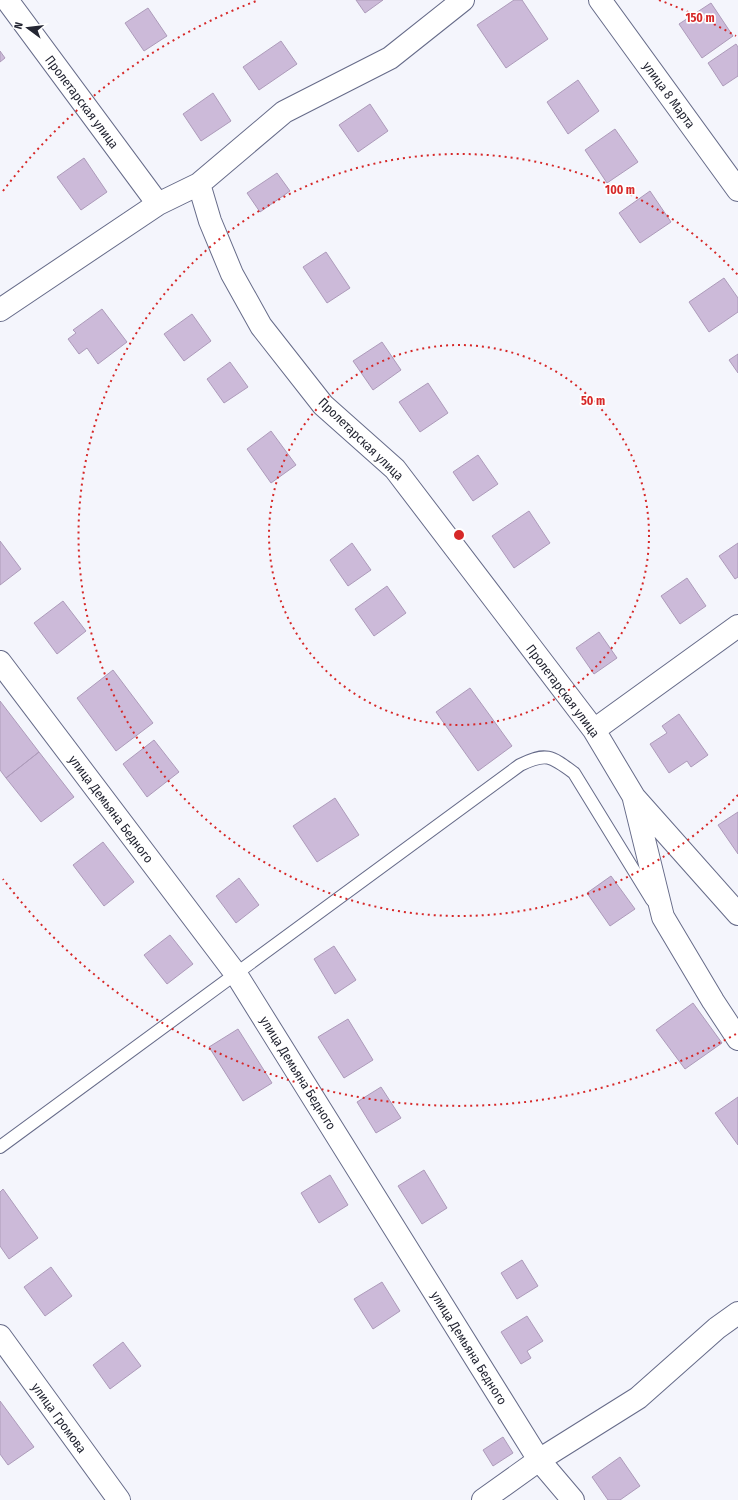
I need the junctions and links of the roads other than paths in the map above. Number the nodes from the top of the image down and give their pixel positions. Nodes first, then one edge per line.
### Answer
1 (7, 0) edge
2 (463, 0) edge
3 (600, 0) edge
4 (198, 184) junction
5 (738, 190) edge
6 (158, 204) junction
7 (0, 310) edge
8 (738, 626) edge
9 (0, 662) edge
10 (594, 730) junction
11 (634, 797) junction
12 (738, 914) edge
13 (663, 918) junction
14 (236, 974) junction
15 (738, 1039) edge
16 (0, 1147) edge
17 (738, 1313) edge
18 (0, 1336) edge
19 (539, 1460) junction
20 (119, 1500) edge
21 (483, 1500) edge
22 (573, 1500) edge

1 - 6 street, Пролетарская улица
2 - 4 street
3 - 5 street, улица 8 Марта
4 - 6 street
4 - 10 street, Пролетарская улица
6 - 7 street
8 - 10 street
9 - 14 street, улица Демьяна Бедного
10 - 11 street, Пролетарская улица
11 - 12 street, Пролетарская улица
11 - 13 street, Пролетарская улица
13 - 14 lane
13 - 15 street, Пролетарская улица
14 - 16 lane
14 - 19 street, улица Демьяна Бедного
17 - 19 street
18 - 20 street, улица Громова
19 - 21 street
19 - 22 street, улица Демьяна Бедного

